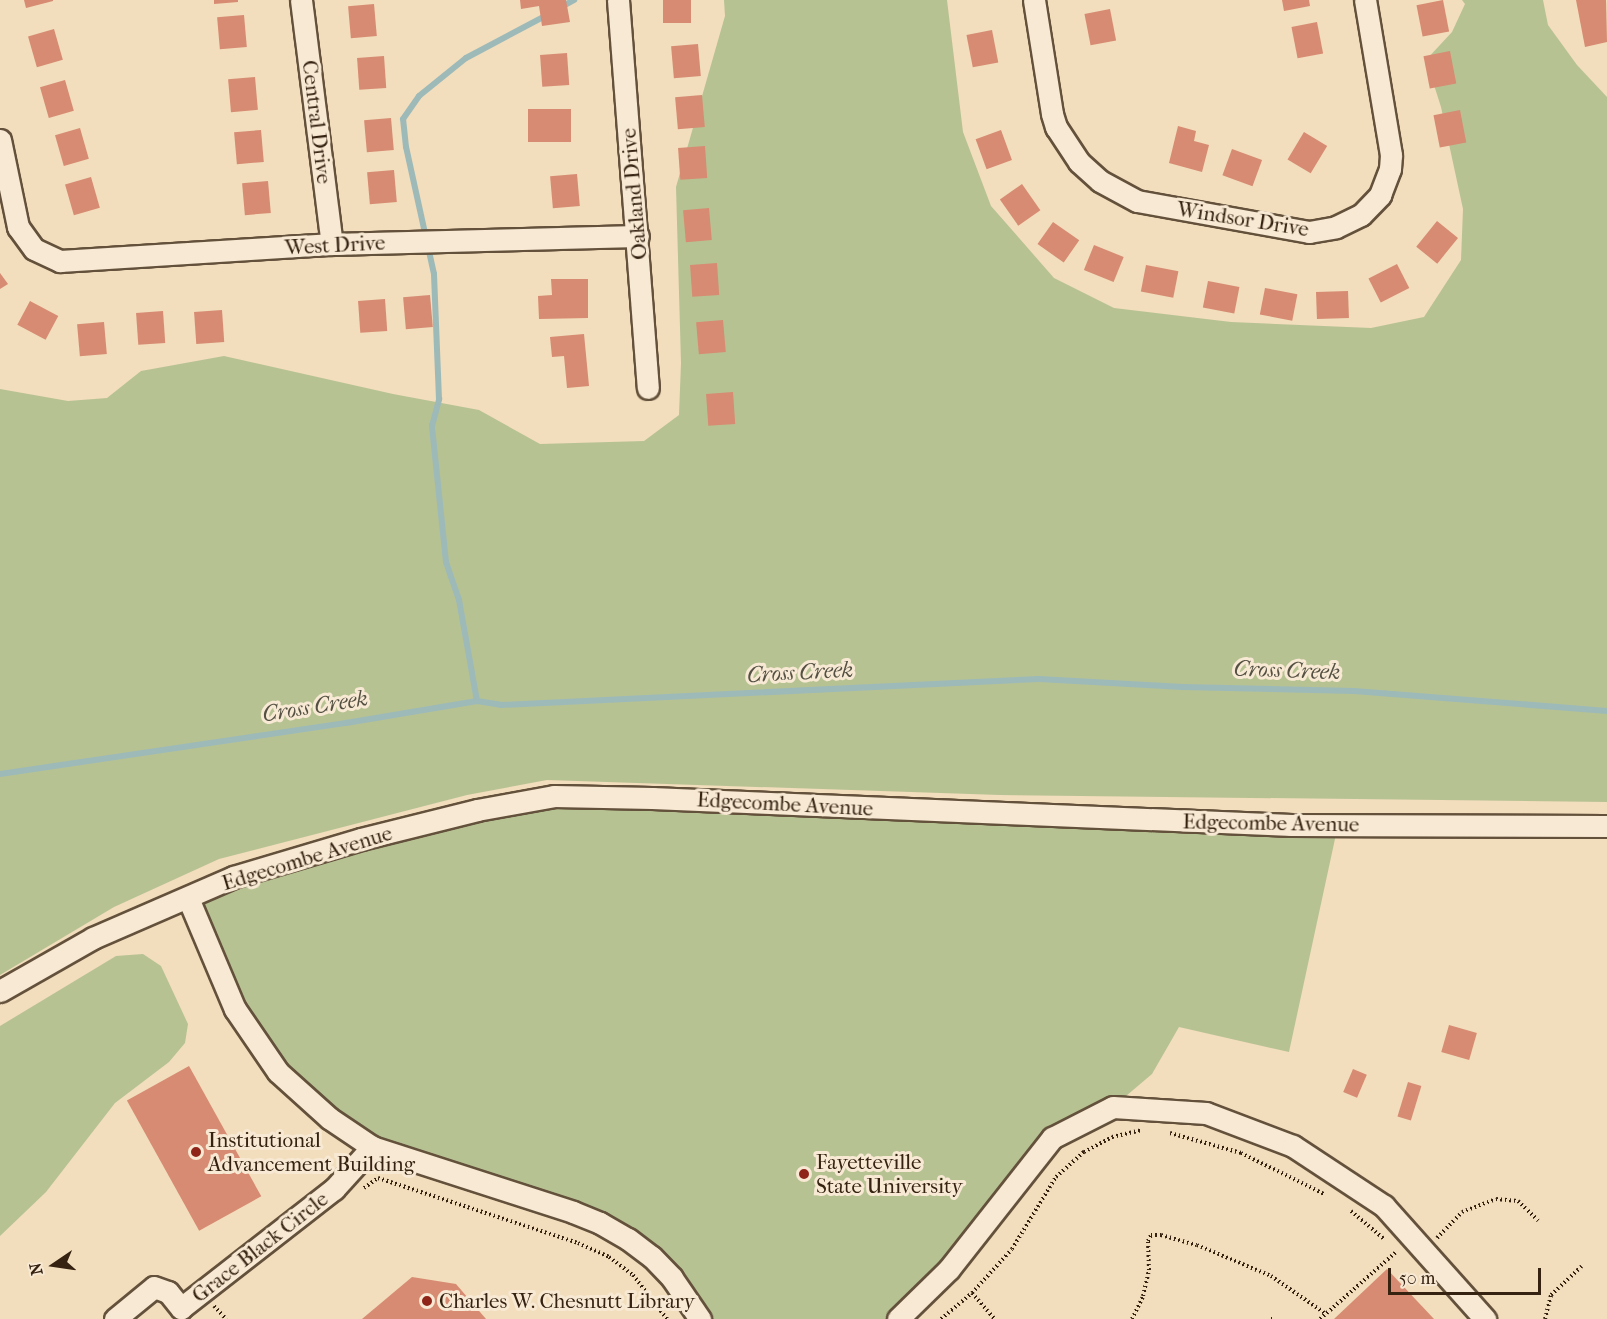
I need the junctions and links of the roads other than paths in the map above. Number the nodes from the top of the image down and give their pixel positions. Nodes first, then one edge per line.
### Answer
1 (301, 0) edge
2 (618, 0) edge
3 (1034, 0) edge
4 (1365, 0) edge
5 (0, 140) edge
6 (638, 236) junction
7 (332, 244) junction
8 (648, 388) dead end
9 (1607, 826) edge
10 (188, 898) junction
11 (0, 991) edge
12 (372, 1147) junction
13 (115, 1319) edge
14 (700, 1319) edge
15 (898, 1319) edge
16 (1485, 1319) edge

1 - 7 street, Central Drive
2 - 6 street, Oakland Drive
3 - 4 street, Windsor Drive
5 - 7 street, West Drive
6 - 7 street, West Drive
6 - 8 street, Oakland Drive
9 - 10 street, Edgecombe Avenue
10 - 11 street, Edgecombe Avenue
10 - 12 street
12 - 13 street, Grace Black Circle
12 - 14 street
15 - 16 street

